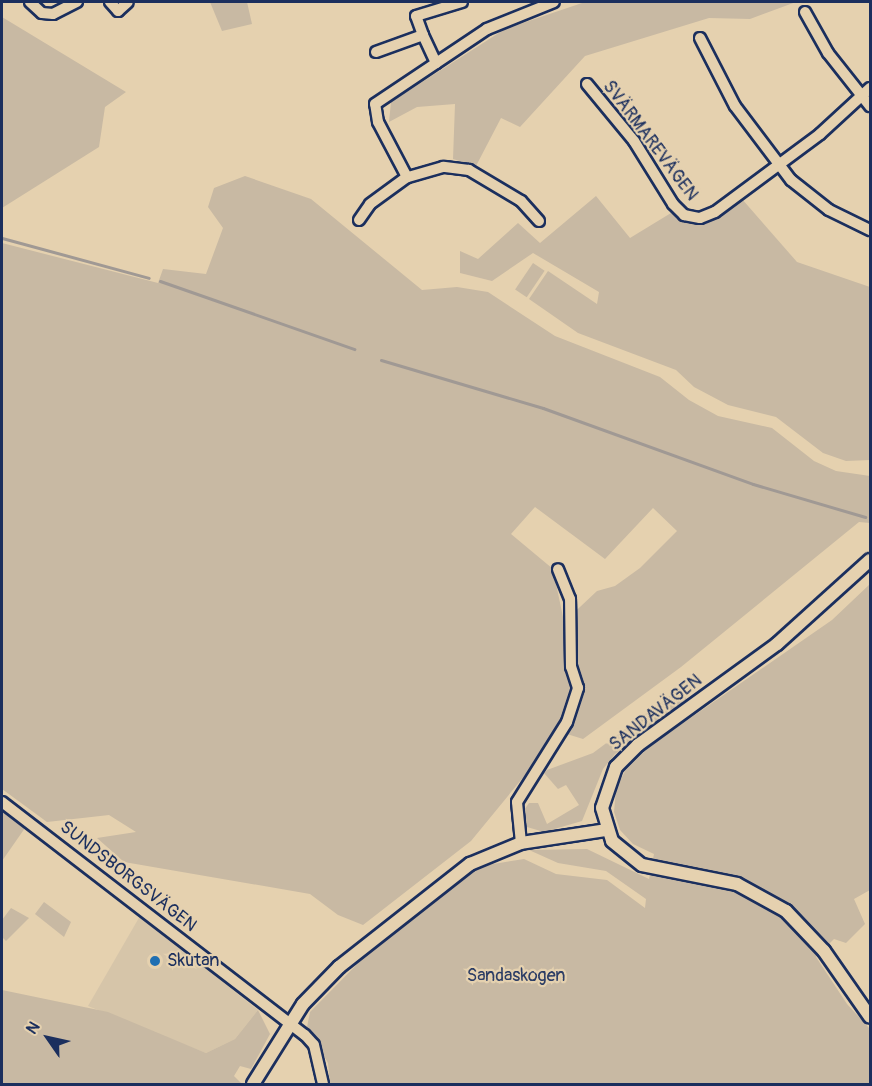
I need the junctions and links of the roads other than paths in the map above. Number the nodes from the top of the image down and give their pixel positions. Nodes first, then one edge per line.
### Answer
1 (77, 2) edge
2 (110, 2) edge
3 (128, 2) edge
4 (462, 2) edge
5 (554, 2) edge
6 (33, 5) edge
7 (805, 12) dead end
8 (423, 35) junction
9 (700, 38) dead end
10 (376, 52) dead end
11 (436, 63) junction
12 (586, 84) dead end
13 (870, 88) edge
14 (861, 98) junction
15 (870, 106) edge
16 (778, 165) junction
17 (407, 177) junction
18 (359, 220) dead end
19 (539, 220) dead end
20 (870, 230) edge
21 (870, 560) edge
22 (558, 569) dead end
23 (2, 802) edge
24 (606, 830) junction
25 (521, 843) junction
26 (870, 1017) edge
27 (290, 1024) junction
28 (253, 1084) edge
29 (323, 1084) edge

1 - 6 street
2 - 3 street
4 - 8 street
5 - 11 street
7 - 14 street
8 - 10 street
8 - 11 street
9 - 16 street
11 - 17 street
12 - 16 street, SVÄRMAREVÄGEN
13 - 14 street, SVÄRMAREVÄGEN
14 - 15 street
14 - 16 street, SVÄRMAREVÄGEN
16 - 20 street
17 - 18 street
17 - 19 street
21 - 24 street, SANDAVÄGEN
22 - 25 street
23 - 27 street, SUNDSBORGSVÄGEN
24 - 25 street
24 - 26 street
25 - 27 street
27 - 28 street
27 - 29 street

